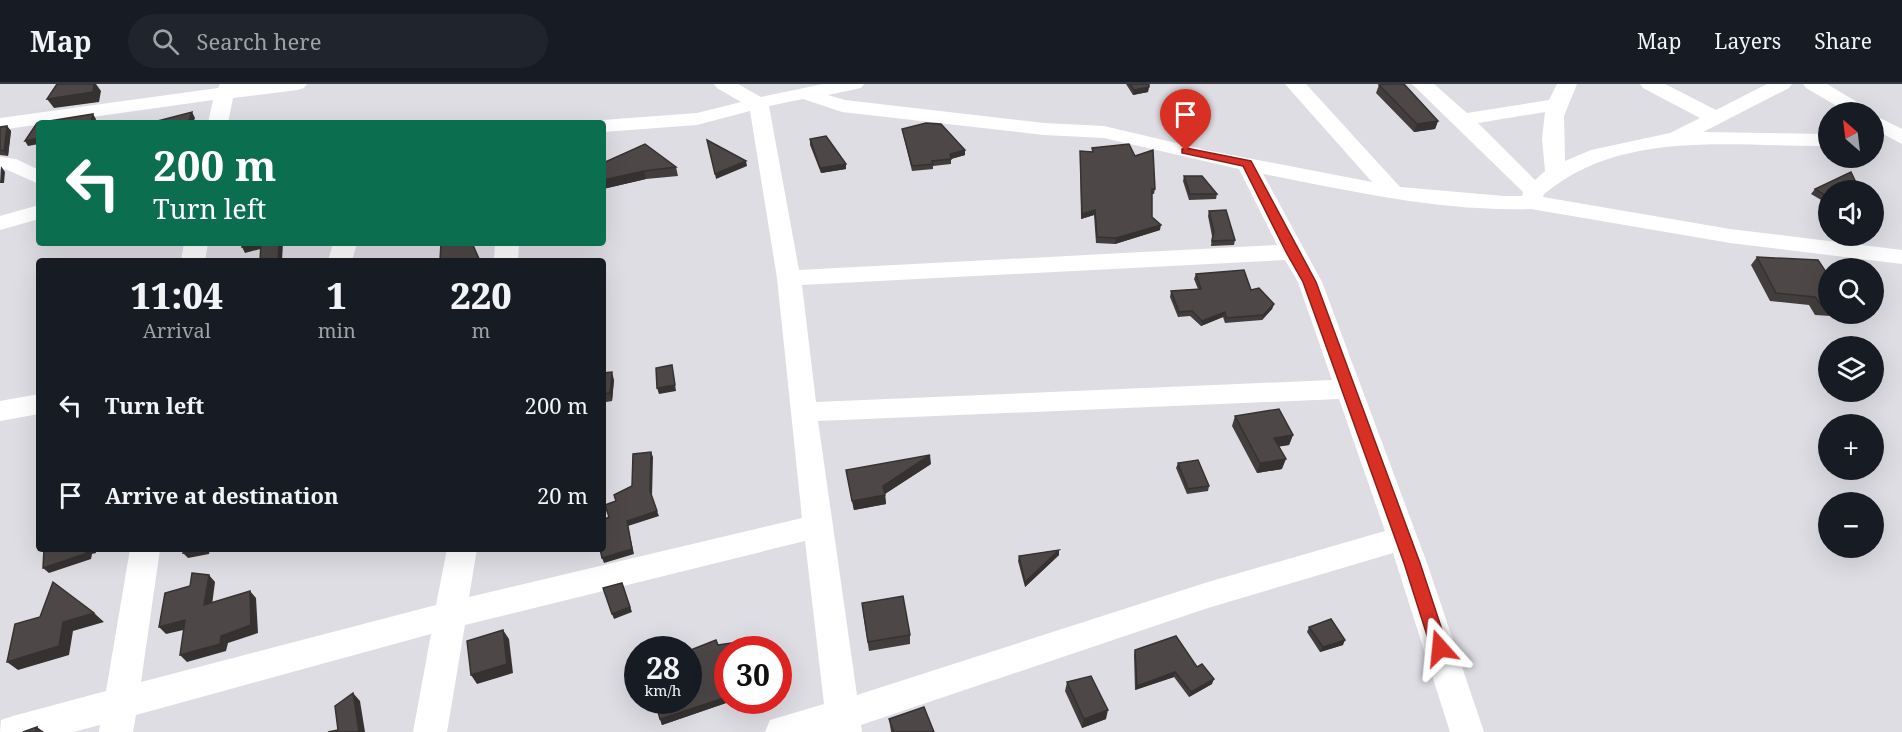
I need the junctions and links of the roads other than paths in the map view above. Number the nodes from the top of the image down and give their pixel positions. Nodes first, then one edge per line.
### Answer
1 (297, 84) edge
2 (724, 84) edge
3 (854, 84) edge
4 (1294, 84) edge
5 (1422, 84) edge
6 (1650, 84) edge
7 (1782, 84) edge
8 (1814, 84) edge
9 (227, 88) edge
10 (1561, 91) edge
11 (804, 93) junction
12 (1844, 102) edge
13 (759, 104) junction
14 (1716, 118) junction
15 (219, 120) edge
16 (1463, 120) junction
17 (0, 124) edge
18 (606, 126) edge
19 (1884, 127) edge
20 (1676, 138) junction
21 (1902, 138) edge
22 (1884, 139) edge
23 (1818, 140) edge
24 (0, 163) edge
25 (1247, 164) junction
26 (1556, 173) junction
27 (36, 176) edge
28 (1393, 193) junction
29 (1533, 197) junction
30 (36, 213) edge
31 (0, 223) edge
32 (1292, 252) junction
33 (1902, 257) edge
34 (789, 278) junction
35 (1348, 389) junction
36 (36, 405) edge
37 (0, 411) edge
38 (804, 412) junction
39 (819, 526) junction
40 (1403, 538) junction
41 (145, 552) edge
42 (461, 552) edge
43 (450, 615) junction
44 (118, 717) edge
45 (844, 724) edge
46 (13, 732) edge
47 (430, 732) edge
48 (782, 732) edge
49 (1467, 732) edge

1 - 9 street
2 - 13 street
3 - 11 street
4 - 28 street
5 - 16 street
6 - 14 street
7 - 14 street
8 - 12 street
9 - 15 street
9 - 17 street
10 - 16 street
10 - 26 street
11 - 13 street
11 - 25 street
13 - 18 street
13 - 34 street
14 - 20 street
16 - 29 street
19 - 21 street
20 - 23 street
20 - 26 street
21 - 22 street
24 - 27 street
25 - 28 street
25 - 32 street
26 - 29 street
28 - 29 street
29 - 33 street
30 - 31 street
32 - 34 street
32 - 35 street
34 - 38 street
35 - 38 street
35 - 40 street
36 - 37 street
38 - 39 street
39 - 43 street
39 - 45 street
40 - 45 street
40 - 49 street
41 - 44 street
42 - 43 street
43 - 44 street
43 - 47 street
44 - 46 street
45 - 48 street

